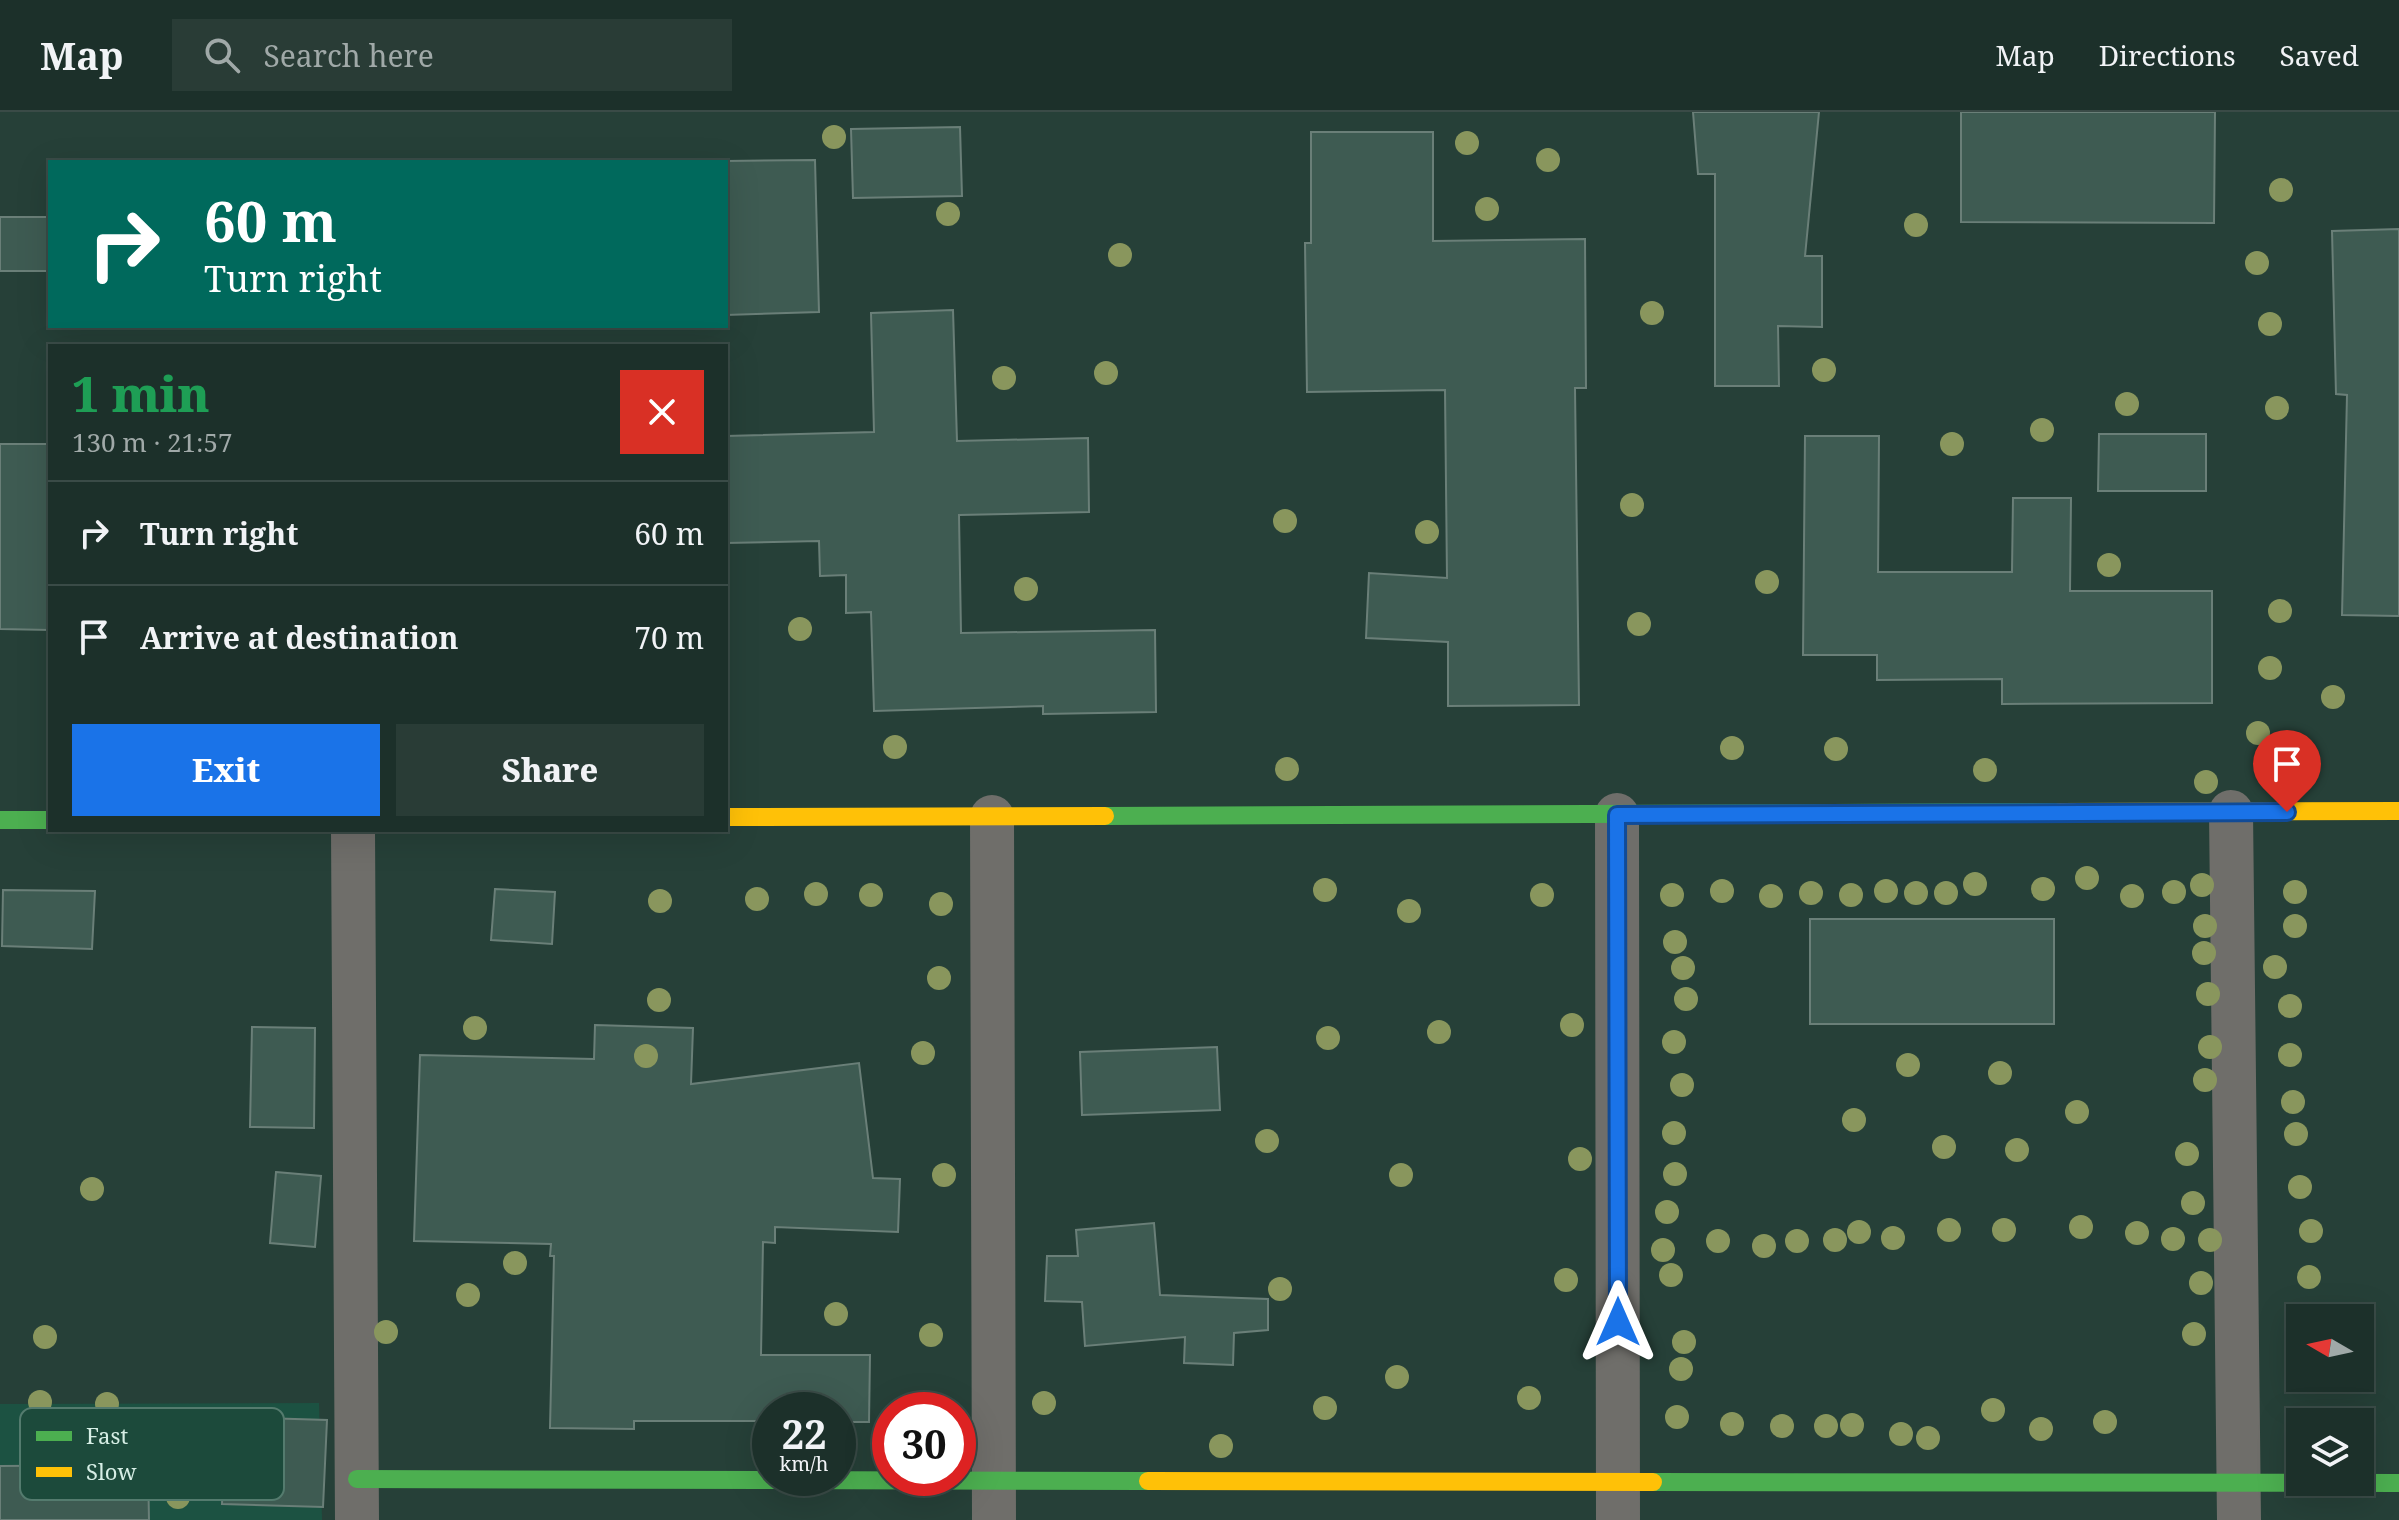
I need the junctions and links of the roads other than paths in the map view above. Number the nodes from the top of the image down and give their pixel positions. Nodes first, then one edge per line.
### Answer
1 (2399, 811) edge
2 (2231, 812) junction
3 (1617, 815) junction
4 (728, 817) edge
5 (992, 817) junction
6 (0, 820) edge
7 (48, 820) edge
8 (353, 832) edge
9 (2399, 1483) edge
10 (357, 1500) edge
11 (994, 1500) edge
12 (1618, 1501) edge
13 (2239, 1501) edge

1 - 2 street
2 - 3 street
2 - 13 street
3 - 5 street
3 - 12 street
4 - 5 street
5 - 11 street
6 - 7 street
8 - 10 street
9 - 13 street
10 - 11 street
11 - 12 street
12 - 13 street

